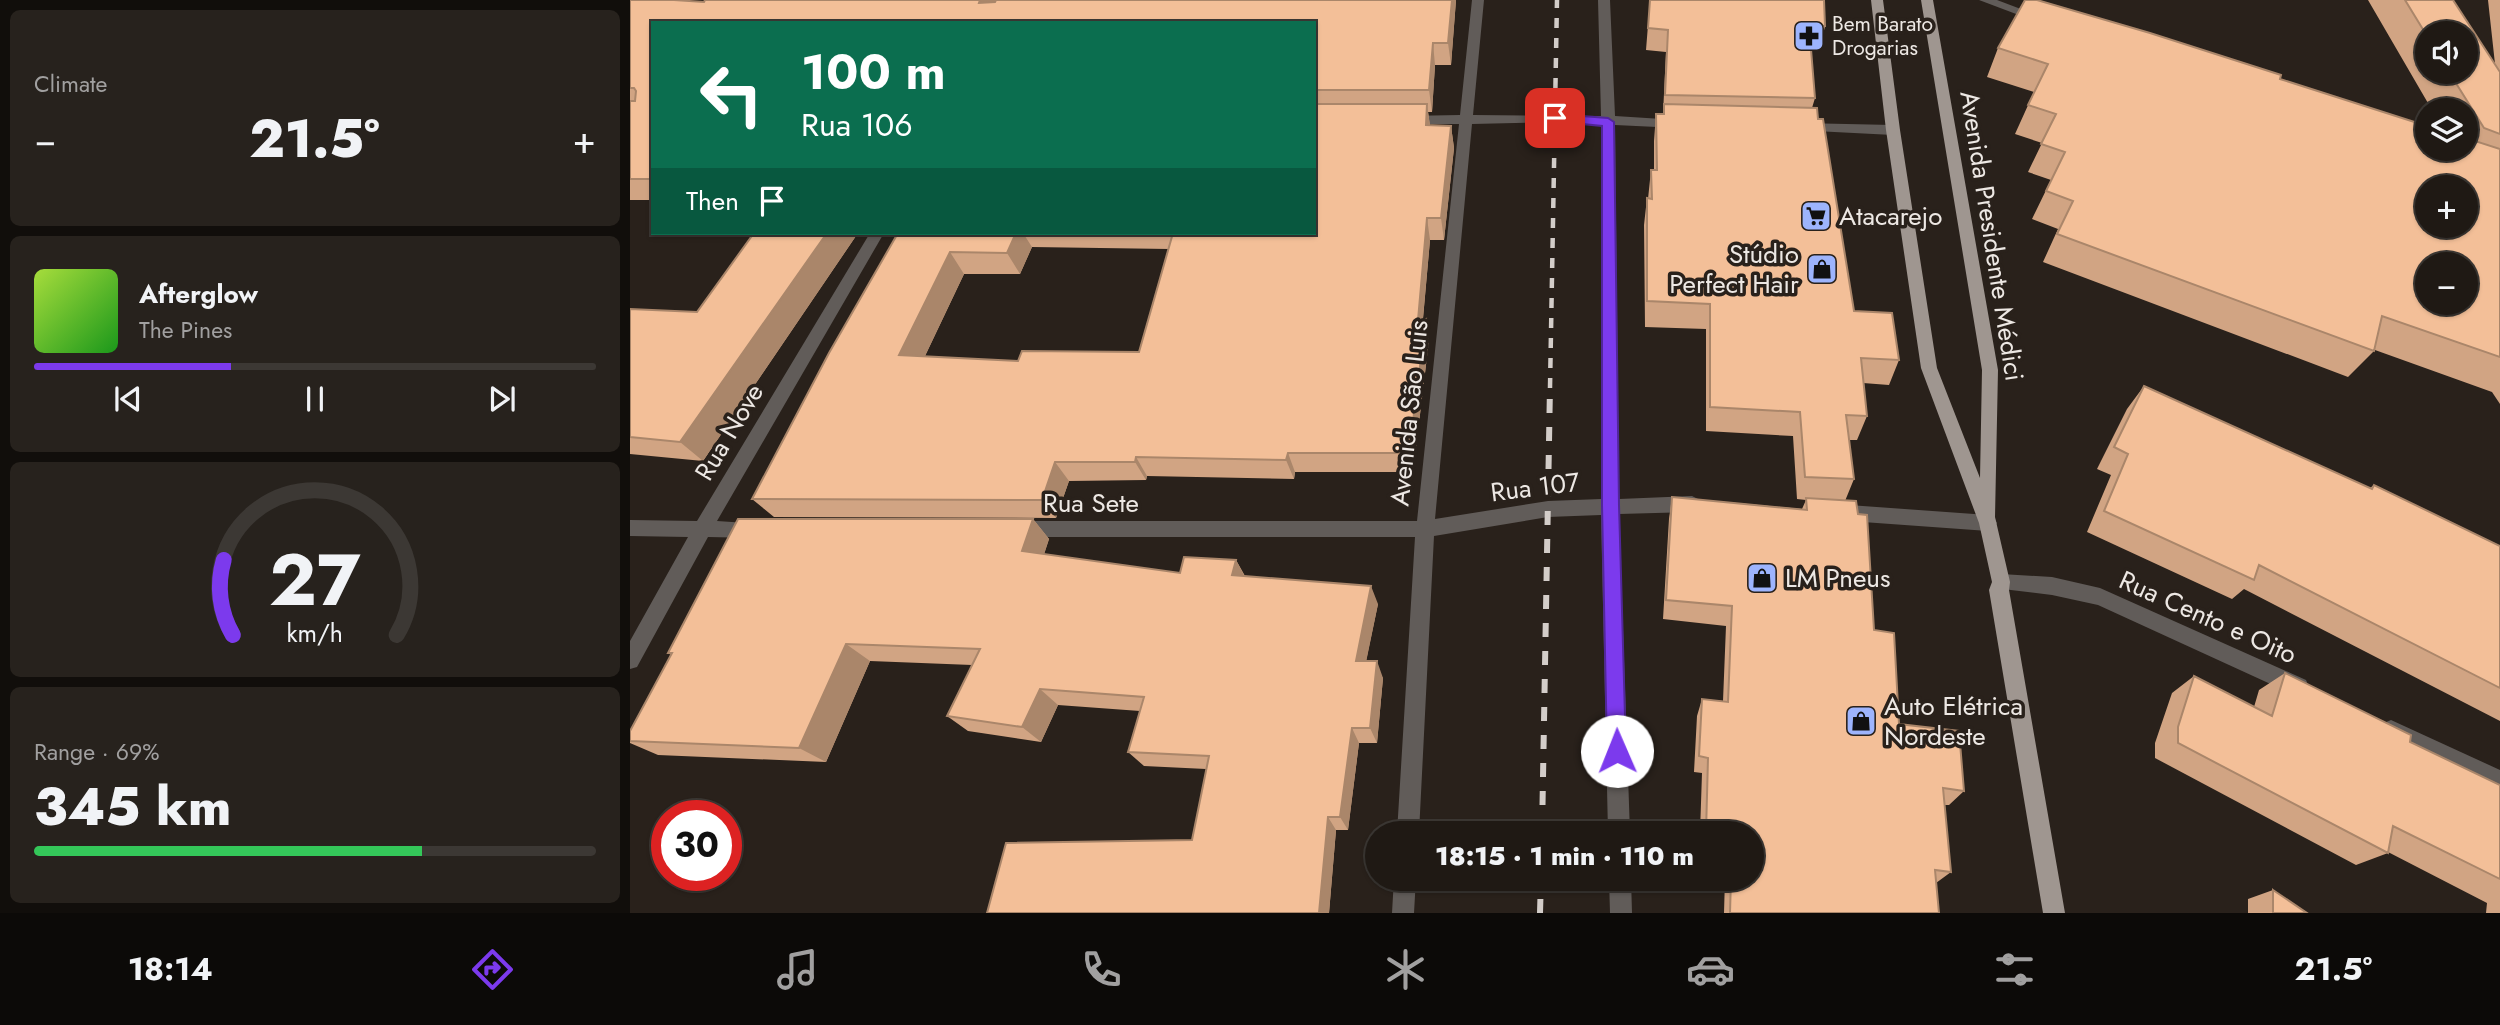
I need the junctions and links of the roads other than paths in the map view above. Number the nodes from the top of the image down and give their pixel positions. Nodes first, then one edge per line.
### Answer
1 (1478, 0) edge
2 (1604, 0) edge
3 (1877, 0) edge
4 (1927, 0) edge
5 (1985, 0) edge
6 (2051, 23) edge
7 (1384, 120) edge
8 (1467, 120) junction
9 (1608, 122) junction
10 (1689, 124) edge
11 (1784, 127) edge
12 (1893, 130) junction
13 (876, 235) edge
14 (1610, 505) junction
15 (1708, 505) edge
16 (1810, 510) edge
17 (1987, 523) junction
18 (630, 528) edge
19 (994, 529) edge
20 (1425, 529) junction
21 (702, 530) junction
22 (771, 530) edge
23 (2001, 582) junction
24 (630, 660) edge
25 (2323, 699) edge
26 (2374, 722) edge
27 (2500, 781) edge
28 (1409, 821) edge
29 (1619, 821) edge
30 (1404, 891) edge
31 (1620, 891) edge
32 (1403, 913) edge
33 (1621, 913) edge
34 (2054, 913) edge

1 - 8 street, Avenida São Luis
2 - 9 street
3 - 12 main road, Avenida Presidente Médici
4 - 17 main road, Avenida Presidente Médici
5 - 6 street
7 - 8 street
8 - 9 street
8 - 20 street, Avenida São Luis
9 - 10 street
9 - 14 street
11 - 12 street
12 - 17 main road, Avenida Presidente Médici
13 - 21 street, Rua Nove
14 - 15 street, Rua 107
14 - 20 street, Rua 107
14 - 29 street
16 - 17 street
17 - 23 main road, Avenida Presidente Médici
18 - 21 street
19 - 20 street, Rua Sete
20 - 28 street, Avenida São Luis
21 - 22 street
21 - 24 street, Rua Nove
23 - 25 street, Rua Cento e Oito
23 - 34 main road, Avenida Presidente Médici
26 - 27 street
30 - 32 street
31 - 33 street

